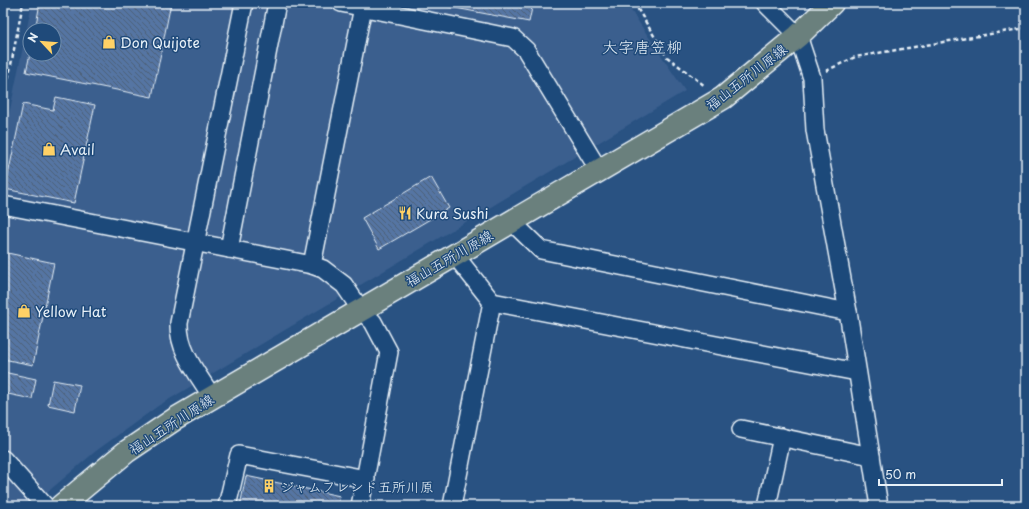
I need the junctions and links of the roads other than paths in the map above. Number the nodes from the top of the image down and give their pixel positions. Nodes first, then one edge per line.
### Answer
1 (244, 3) edge
2 (277, 3) edge
3 (341, 3) edge
4 (765, 3) edge
5 (832, 3) edge
6 (364, 8) junction
7 (798, 36) junction
8 (600, 172) junction
9 (3, 205) edge
10 (513, 223) junction
11 (196, 243) junction
12 (229, 249) junction
13 (454, 254) junction
14 (312, 265) junction
15 (492, 302) junction
16 (361, 310) junction
17 (848, 312) junction
18 (857, 372) junction
19 (212, 397) junction
20 (741, 429) dead end
21 (782, 437) junction
22 (871, 456) junction
23 (3, 459) edge
24 (366, 479) junction
25 (44, 506) edge
26 (61, 506) edge
27 (226, 506) edge
28 (360, 506) edge
29 (452, 506) edge
30 (767, 506) edge
31 (879, 506) edge

1 - 11 street
2 - 12 street
3 - 6 street
4 - 7 street
5 - 7 main road, 福山五所川原線
6 - 8 street
6 - 14 street
7 - 8 main road, 福山五所川原線
7 - 17 street
8 - 10 main road, 福山五所川原線
9 - 11 street
10 - 13 main road, 福山五所川原線
10 - 17 street
11 - 12 street
11 - 19 street
12 - 14 street
13 - 15 street
13 - 16 main road, 福山五所川原線
14 - 16 street
15 - 18 street
15 - 29 street
16 - 19 main road, 福山五所川原線
16 - 24 street
17 - 18 street
18 - 22 street
19 - 26 main road, 福山五所川原線
20 - 21 street
21 - 22 street
21 - 30 street
22 - 31 street
23 - 25 street
24 - 27 street
24 - 28 street

